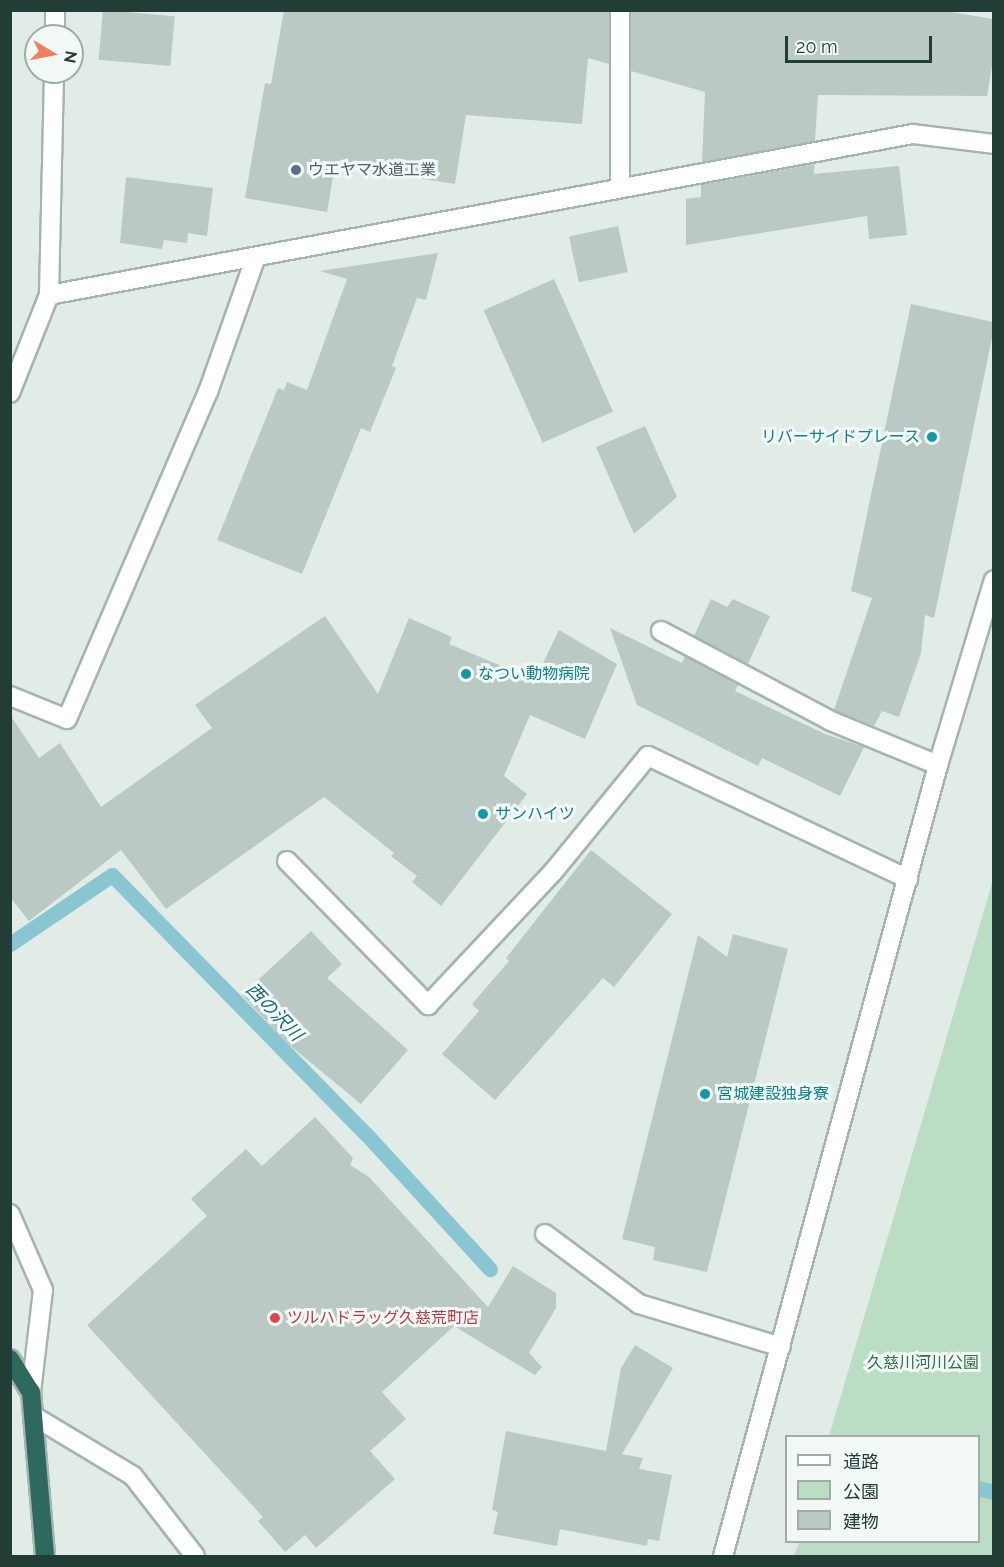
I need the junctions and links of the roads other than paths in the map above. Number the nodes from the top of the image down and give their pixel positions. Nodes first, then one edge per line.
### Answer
1 (620, 10) edge
2 (54, 84) edge
3 (993, 144) edge
4 (620, 186) junction
5 (255, 259) junction
6 (49, 295) junction
7 (10, 393) edge
8 (993, 580) edge
9 (661, 631) dead end
10 (10, 696) edge
11 (938, 765) junction
12 (287, 861) dead end
13 (908, 879) junction
14 (10, 1214) edge
15 (545, 1234) dead end
16 (781, 1347) junction
17 (10, 1359) edge
18 (31, 1392) junction
19 (35, 1417) junction
20 (45, 1557) edge
21 (195, 1557) edge
22 (723, 1557) edge

1 - 4 street
2 - 6 street
3 - 4 street
4 - 5 street
5 - 6 street
5 - 10 street
6 - 7 street
8 - 11 street
9 - 11 street
11 - 13 street
12 - 13 street
13 - 16 street
14 - 18 street
15 - 16 street
16 - 22 street
17 - 18 highway
18 - 19 highway
19 - 20 highway
19 - 21 street

